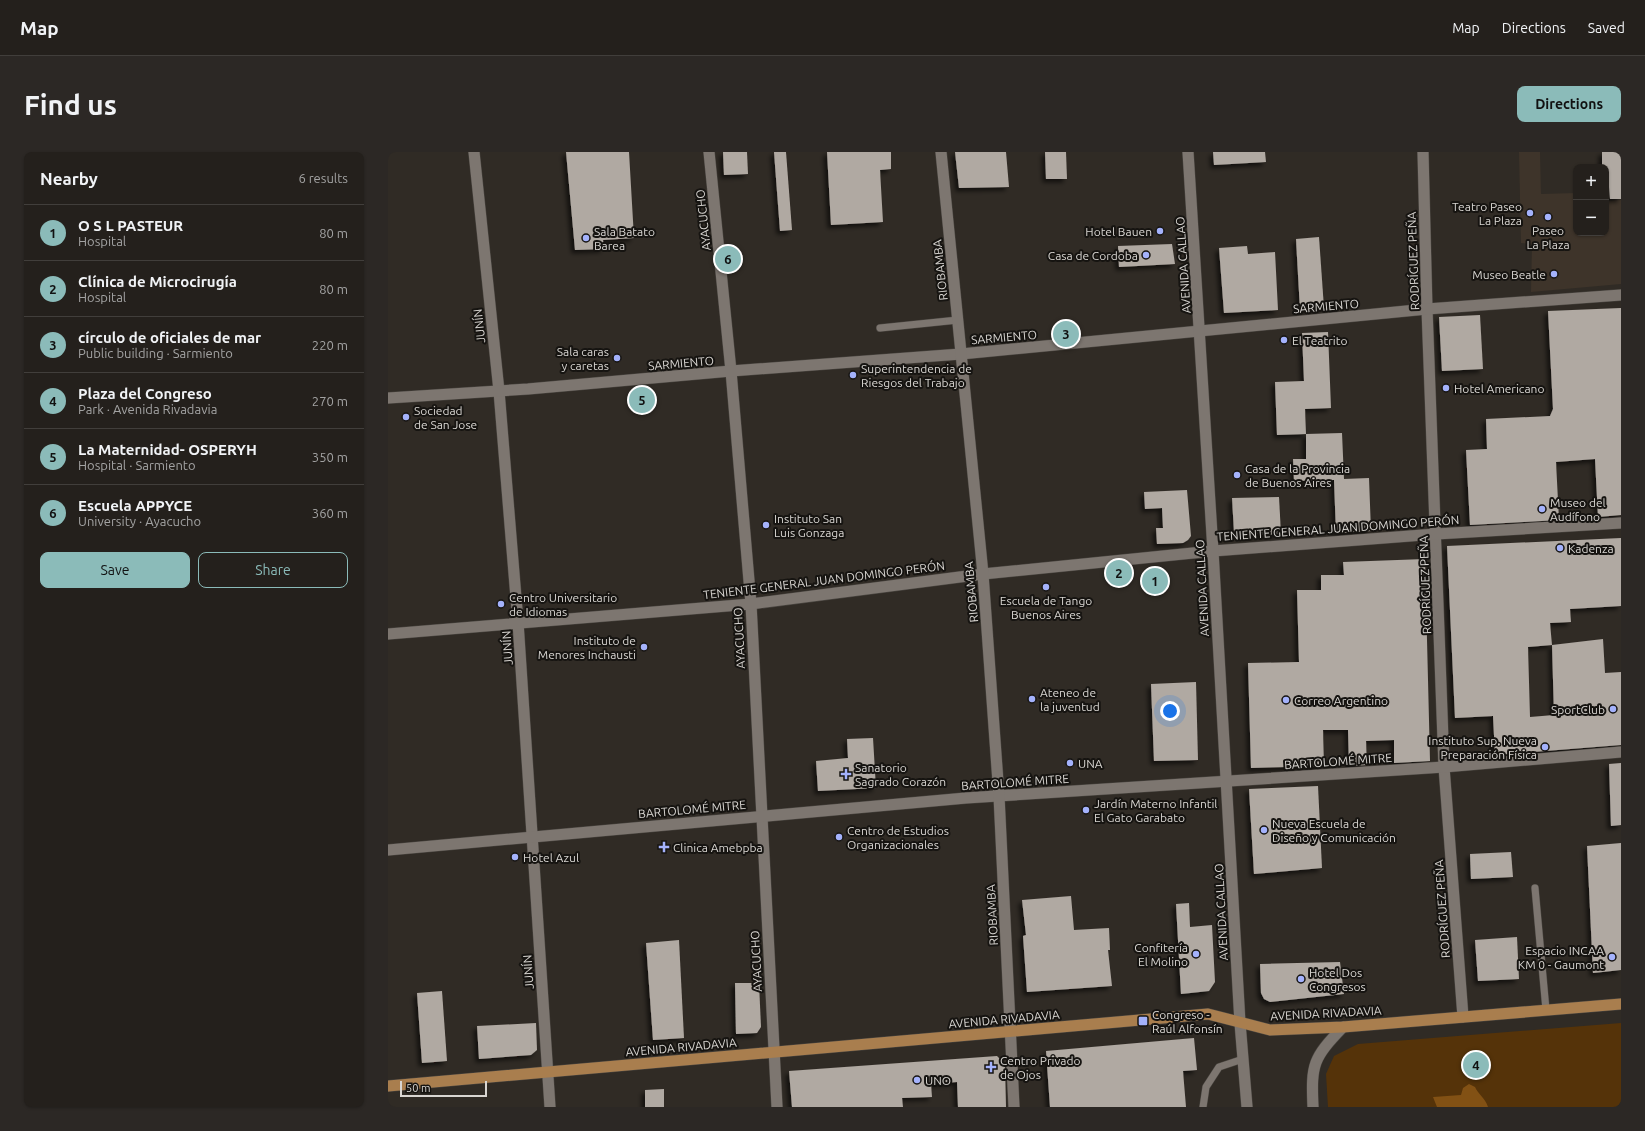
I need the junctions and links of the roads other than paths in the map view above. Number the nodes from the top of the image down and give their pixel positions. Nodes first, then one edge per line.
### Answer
1 (474, 152) edge
2 (709, 152) edge
3 (941, 152) edge
4 (1188, 152) edge
5 (1423, 152) edge
6 (1621, 295) edge
7 (1427, 309) junction
8 (958, 320) junction
9 (880, 328) dead end
10 (1200, 331) junction
11 (961, 354) junction
12 (731, 371) junction
13 (499, 391) junction
14 (388, 398) edge
15 (1621, 523) edge
16 (1436, 534) junction
17 (1214, 550) junction
18 (983, 574) junction
19 (750, 604) junction
20 (518, 622) junction
21 (388, 634) edge
22 (1621, 752) edge
23 (1444, 767) junction
24 (1226, 781) junction
25 (1000, 796) junction
26 (762, 816) junction
27 (533, 837) junction
28 (388, 850) edge
29 (1535, 888) dead end
30 (1621, 1004) edge
31 (1606, 1006) junction
32 (1546, 1010) junction
33 (1621, 1010) edge
34 (1463, 1017) junction
35 (1240, 1023) junction
36 (1343, 1027) junction
37 (1011, 1031) junction
38 (774, 1052) junction
39 (1243, 1058) junction
40 (548, 1072) junction
41 (388, 1086) edge
42 (550, 1107) edge
43 (777, 1107) edge
44 (1014, 1107) edge
45 (1203, 1107) edge
46 (1247, 1107) edge
47 (1313, 1107) edge

1 - 13 street, JUNÍN
2 - 12 street, AYACUCHO
3 - 8 street, RIOBAMBA
4 - 10 street, AVENIDA CALLAO
5 - 7 street, RODRÍGUEZ PEÑA
6 - 7 street, SARMIENTO
7 - 10 street, SARMIENTO
7 - 16 street, RODRÍGUEZ PEÑA
8 - 9 lane
8 - 11 street, RIOBAMBA
10 - 11 street, SARMIENTO
10 - 17 street, AVENIDA CALLAO
11 - 12 street, SARMIENTO
11 - 18 street, RIOBAMBA
12 - 13 street, SARMIENTO
12 - 19 street, AYACUCHO
13 - 14 street, SARMIENTO
13 - 20 street, JUNÍN
15 - 16 street, TENIENTE GENERAL JUAN DOMINGO PERÓN
16 - 17 street, TENIENTE GENERAL JUAN DOMINGO PERÓN
16 - 23 street, RODRÍGUEZ PEÑA
17 - 18 street, TENIENTE GENERAL JUAN DOMINGO PERÓN
17 - 24 street, AVENIDA CALLAO
18 - 19 street, TENIENTE GENERAL JUAN DOMINGO PERÓN
18 - 25 street, RIOBAMBA
19 - 20 street, TENIENTE GENERAL JUAN DOMINGO PERÓN
19 - 26 street, AYACUCHO
20 - 21 street, TENIENTE GENERAL JUAN DOMINGO PERÓN
20 - 27 street, JUNÍN
22 - 23 street, BARTOLOMÉ MITRE
23 - 24 street, BARTOLOMÉ MITRE
23 - 34 street, RODRÍGUEZ PEÑA
24 - 25 street, BARTOLOMÉ MITRE
24 - 35 street, AVENIDA CALLAO
25 - 26 street, BARTOLOMÉ MITRE
25 - 37 street, RIOBAMBA
26 - 27 street, BARTOLOMÉ MITRE
26 - 38 street, AYACUCHO
27 - 28 street, BARTOLOMÉ MITRE
27 - 40 street, JUNÍN
29 - 32 lane
30 - 31 main road, AVENIDA RIVADAVIA
31 - 32 main road, AVENIDA RIVADAVIA
31 - 33 lane
32 - 34 main road, AVENIDA RIVADAVIA
34 - 36 main road, AVENIDA RIVADAVIA
35 - 36 main road, AVENIDA RIVADAVIA
35 - 37 main road, AVENIDA RIVADAVIA
35 - 39 street, AVENIDA CALLAO
36 - 47 street
37 - 38 main road, AVENIDA RIVADAVIA
37 - 44 street, RIOBAMBA
38 - 40 main road, AVENIDA RIVADAVIA
38 - 43 street, AYACUCHO
39 - 45 lane
39 - 46 street, AVENIDA CALLAO
40 - 41 main road, AVENIDA RIVADAVIA
40 - 42 street, JUNÍN

